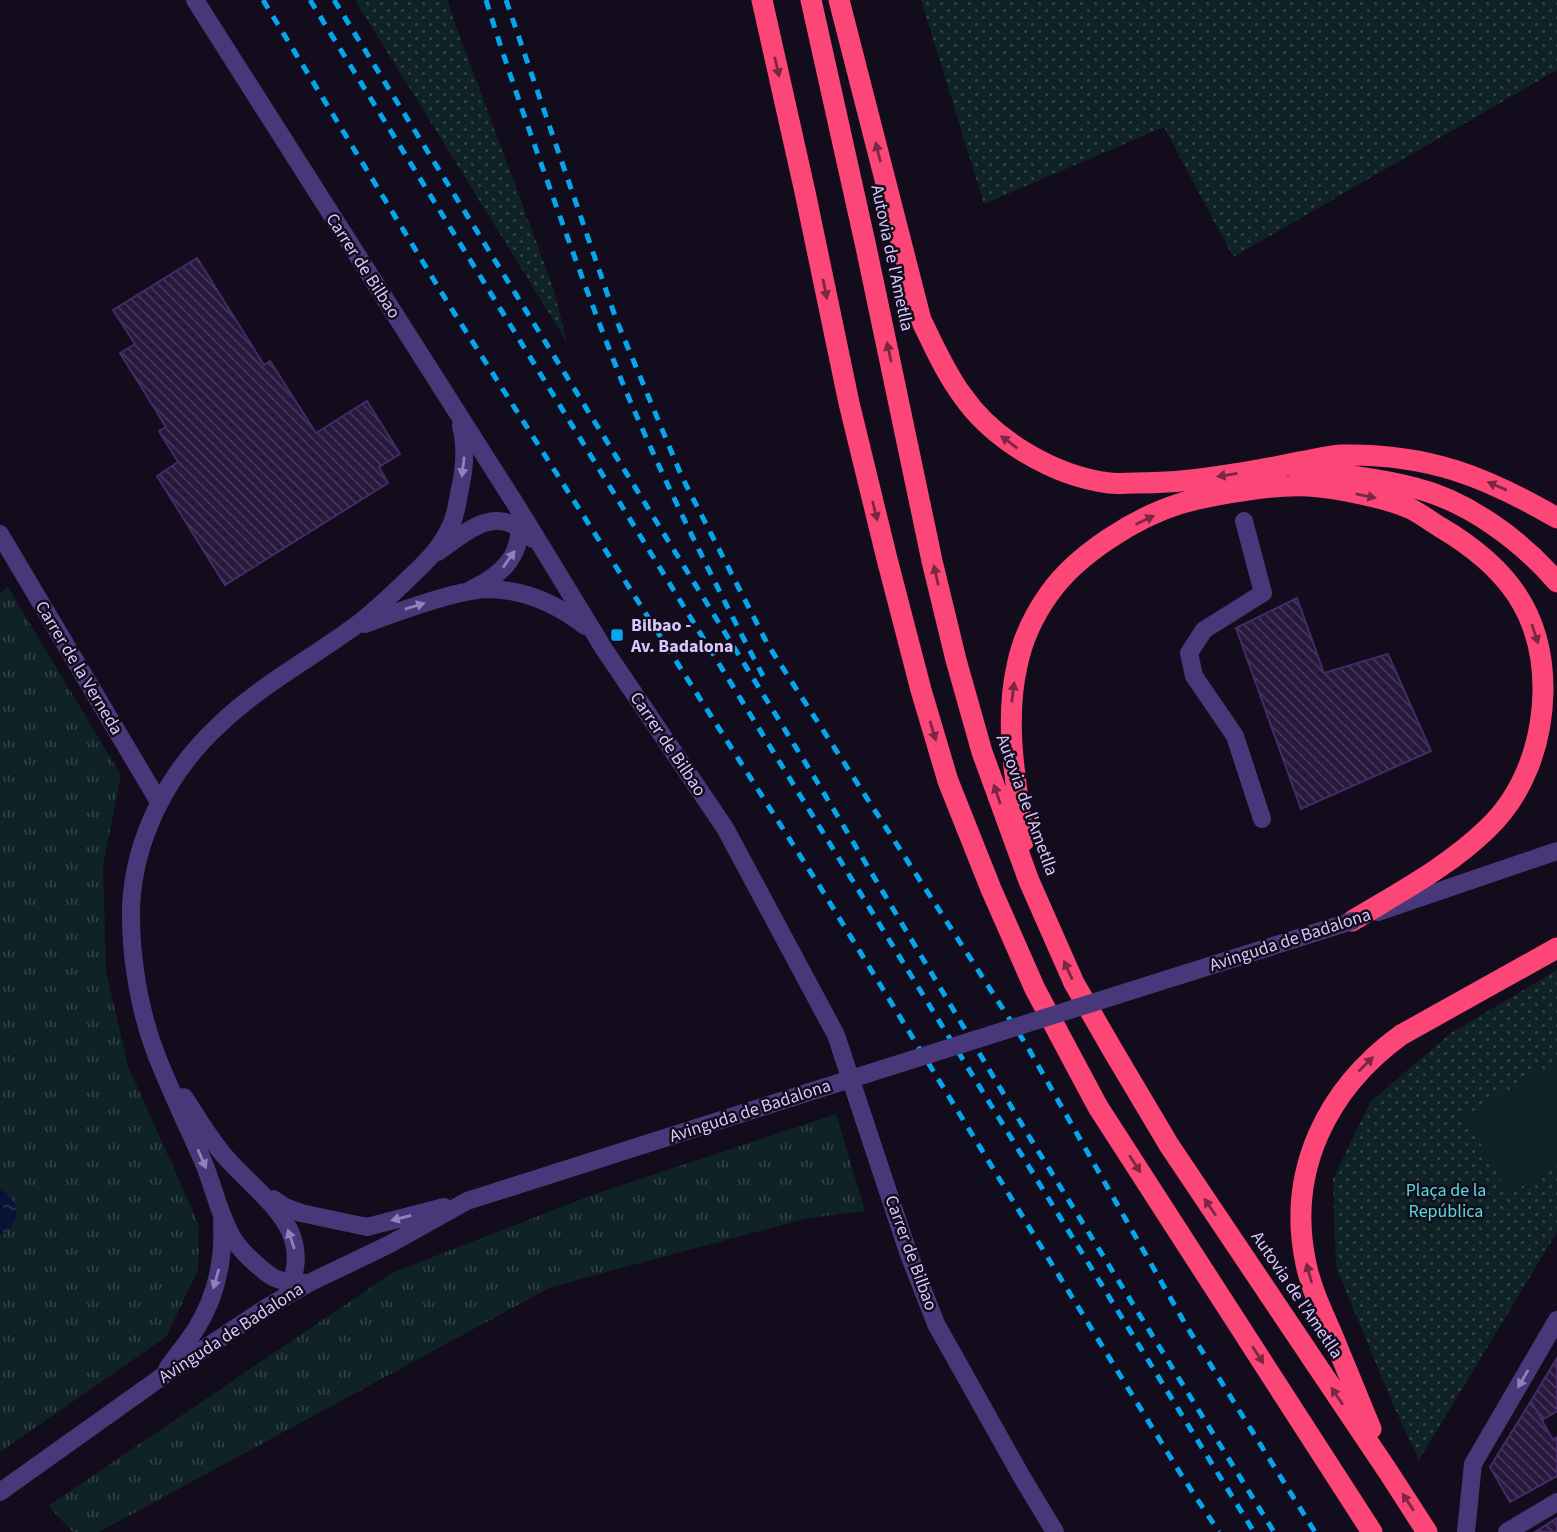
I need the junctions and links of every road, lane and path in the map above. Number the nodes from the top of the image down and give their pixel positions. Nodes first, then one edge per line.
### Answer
1 (195, 0) edge
2 (762, 0) edge
3 (811, 0) edge
4 (839, 0) edge
5 (450, 402) junction
6 (1269, 468) junction
7 (518, 508) junction
8 (1557, 518) edge
9 (1244, 521) dead end
10 (520, 529) junction
11 (0, 534) edge
12 (537, 541) junction
13 (430, 558) junction
14 (1557, 582) edge
15 (466, 592) junction
16 (352, 629) junction
17 (594, 633) junction
18 (159, 802) junction
19 (1262, 819) dead end
20 (1557, 851) edge
21 (1029, 881) junction
22 (1352, 921) junction
23 (1557, 948) edge
24 (155, 1051) junction
25 (257, 1188) junction
26 (467, 1201) junction
27 (221, 1212) junction
28 (295, 1288) junction
29 (1557, 1320) edge
30 (160, 1378) junction
31 (1389, 1473) junction
32 (0, 1492) edge
33 (1557, 1502) edge
34 (1055, 1532) edge
35 (1372, 1532) edge
36 (1427, 1532) edge
37 (1466, 1532) edge
38 (1507, 1532) edge

1 - 5 street, Carrer de Bilbao
2 -> 35 highway
21 -> 3 highway, Autovia de l'Ametlla
6 -> 4 highway
5 - 7 street, Carrer de Bilbao
5 -> 13 street
8 -> 6 highway
6 - 14 highway
7 - 10 street
7 - 12 street, Carrer de Bilbao
9 - 19 street
10 - 12 street
10 - 13 street
15 -> 10 street
11 - 18 street, Carrer de la Verneda
12 - 17 street, Carrer de Bilbao
13 - 16 street
16 -> 15 street
15 - 17 street
16 - 18 street
17 - 34 street, Carrer de Bilbao
18 - 24 street
20 - 22 street, Avinguda de Badalona
21 -> 22 highway
31 -> 21 highway, Autovia de l'Ametlla
22 - 26 street, Avinguda de Badalona, bridge
31 -> 23 highway
24 - 25 street
24 -> 27 street
26 -> 25 street
28 -> 25 street
26 - 28 street, Avinguda de Badalona
27 - 28 street
27 -> 30 street
28 - 30 street, Avinguda de Badalona
29 -> 37 street
30 - 32 street, Avinguda de Badalona
36 -> 31 highway, Autovia de l'Ametlla
33 - 38 street

